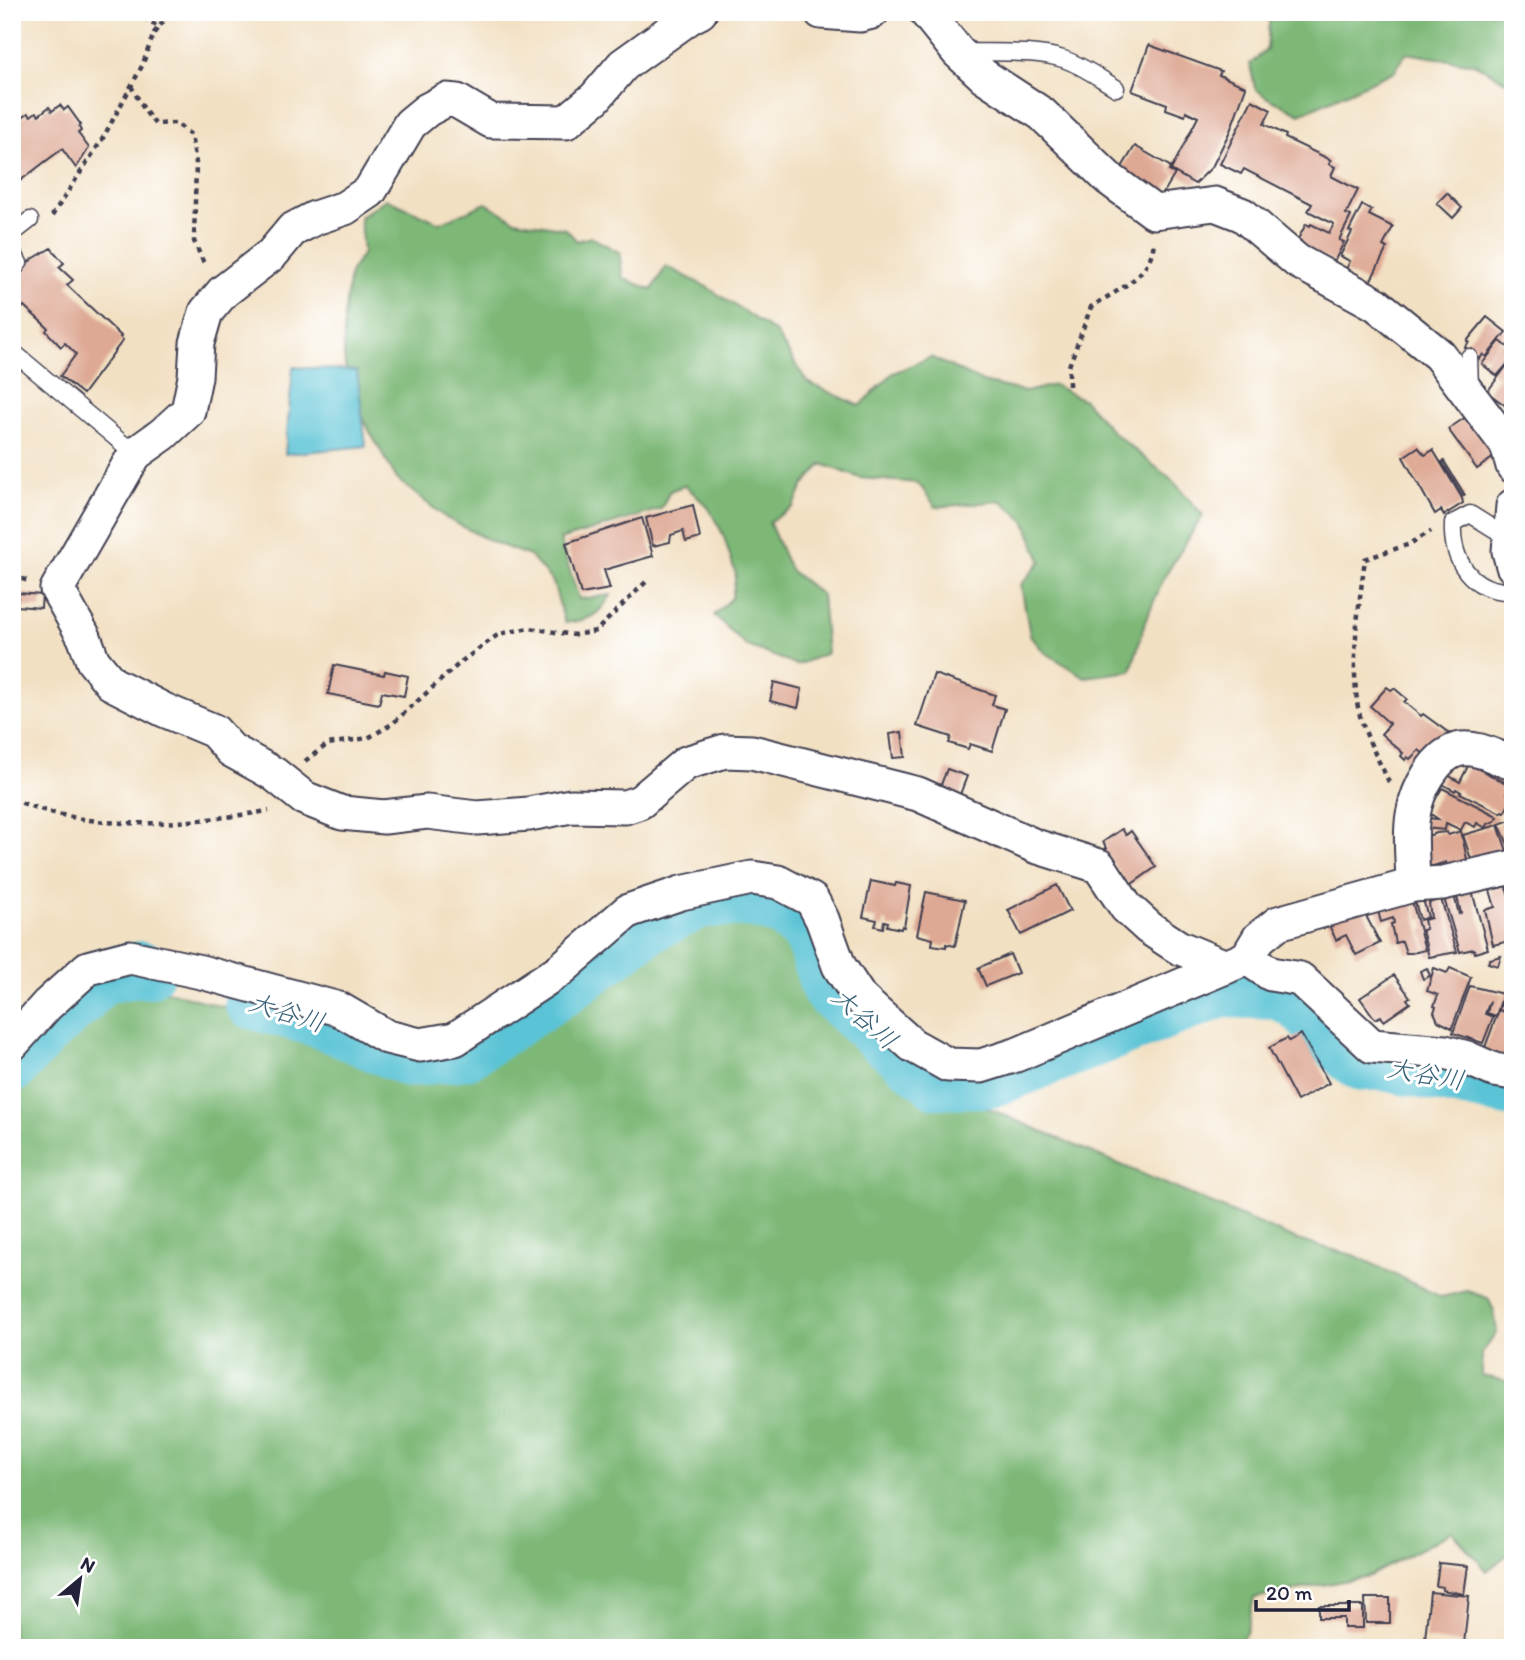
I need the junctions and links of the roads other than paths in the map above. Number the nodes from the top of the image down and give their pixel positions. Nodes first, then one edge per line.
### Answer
1 (700, 12) edge
2 (821, 12) edge
3 (926, 12) edge
4 (864, 13) edge
5 (958, 52) junction
6 (1116, 88) dead end
7 (30, 220) dead end
8 (12, 234) edge
9 (12, 250) edge
10 (12, 271) edge
11 (12, 351) edge
12 (1469, 357) dead end
13 (1469, 395) junction
14 (135, 454) junction
15 (1513, 466) edge
16 (1513, 506) edge
17 (1511, 553) edge
18 (1513, 591) edge
19 (1513, 763) edge
20 (1513, 867) edge
21 (1413, 885) junction
22 (1236, 963) junction
23 (12, 1044) edge
24 (1513, 1073) edge

1 - 14 street
2 - 4 street
3 - 5 street
5 - 6 lane
5 - 13 street
7 - 8 lane
9 - 10 lane
11 - 14 lane
12 - 13 lane
13 - 15 street
14 - 22 street
16 - 17 street
17 - 18 lane
19 - 21 street
20 - 21 street
21 - 22 street
22 - 23 street
22 - 24 street

